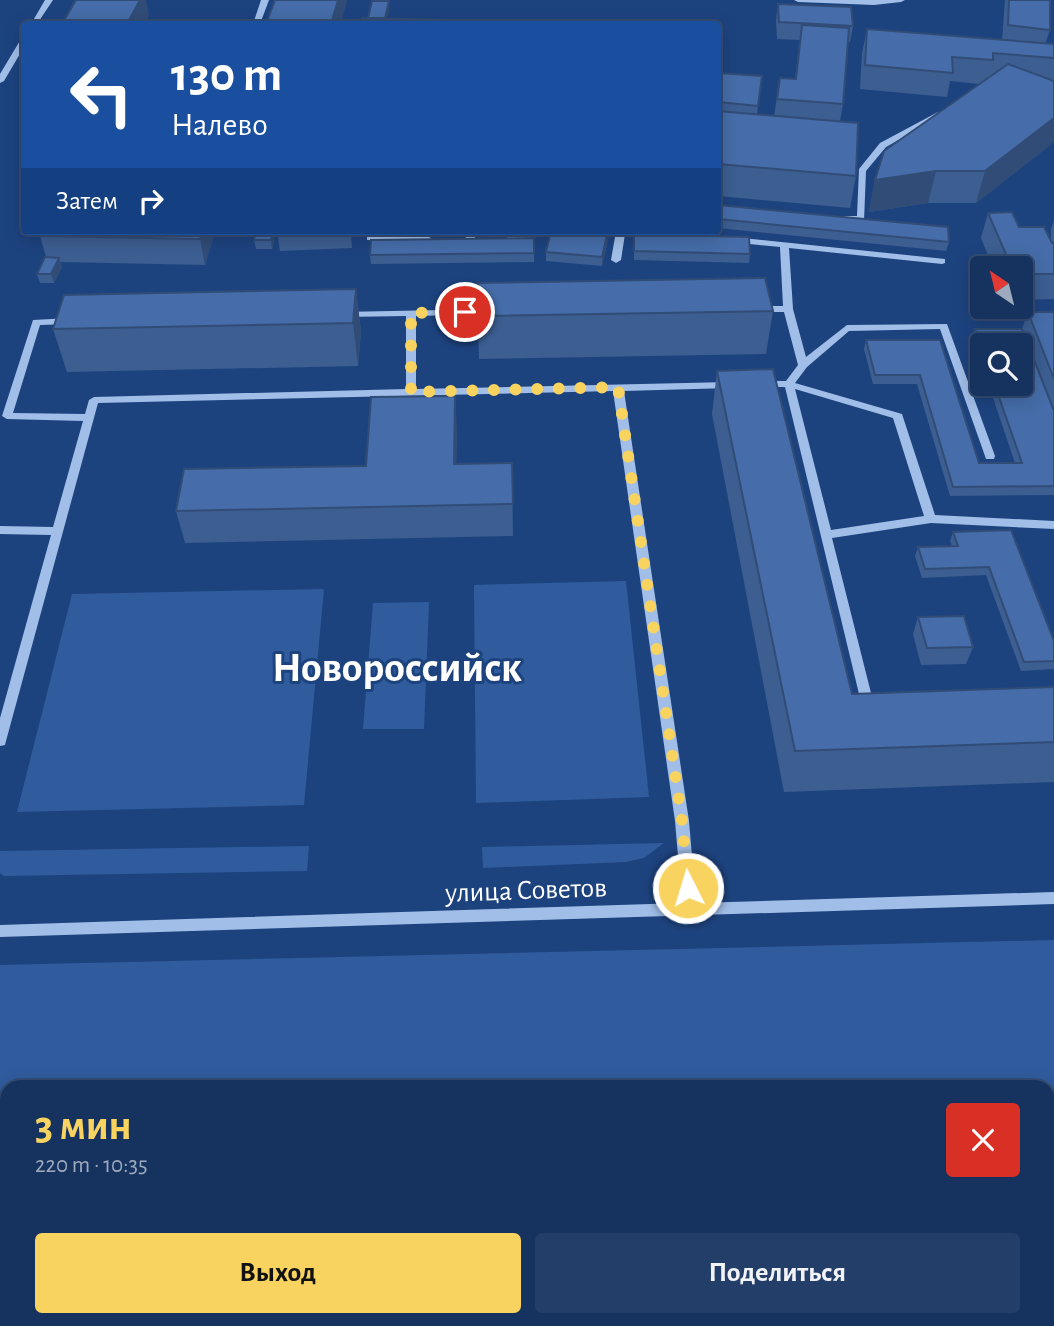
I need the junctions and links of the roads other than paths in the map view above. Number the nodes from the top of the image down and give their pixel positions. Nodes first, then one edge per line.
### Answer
1 (49, 0) edge
2 (265, 0) edge
3 (799, 0) edge
4 (901, 0) edge
5 (36, 21) edge
6 (257, 21) edge
7 (21, 46) edge
8 (0, 82) edge
9 (951, 108) edge
10 (835, 217) edge
11 (471, 235) edge
12 (532, 235) edge
13 (620, 235) edge
14 (667, 235) edge
15 (370, 238) edge
16 (702, 238) edge
17 (716, 239) edge
18 (494, 240) edge
19 (445, 241) edge
20 (457, 241) edge
21 (482, 241) edge
22 (470, 242) junction
23 (784, 244) junction
24 (616, 260) dead end
25 (942, 261) dead end
26 (746, 309) edge
27 (788, 309) junction
28 (509, 312) edge
29 (411, 313) junction
30 (328, 315) edge
31 (78, 321) edge
32 (803, 365) junction
33 (789, 384) junction
34 (618, 387) junction
35 (411, 392) junction
36 (89, 418) junction
37 (990, 456) dead end
38 (931, 519) junction
39 (1054, 524) edge
40 (0, 530) edge
41 (58, 531) junction
42 (826, 535) junction
43 (893, 697) edge
44 (0, 741) edge
45 (1054, 898) edge
46 (690, 910) junction
47 (0, 931) edge

1 - 5 street
2 - 6 street
3 - 4 street
7 - 8 street
9 - 10 street
11 - 22 street
12 - 18 street
13 - 24 street
14 - 16 street
15 - 19 street
17 - 23 street
20 - 22 street
21 - 22 street
23 - 25 street
23 - 27 street
26 - 27 street
27 - 32 street
28 - 29 street
29 - 30 street
29 - 35 street
31 - 36 street
32 - 33 street
32 - 37 street
33 - 34 street
33 - 38 street
33 - 42 street
34 - 35 street
34 - 46 lane
35 - 36 street
36 - 41 street
38 - 39 street
38 - 42 street
40 - 41 street
41 - 44 street
42 - 43 street
45 - 46 street, улица Советов
46 - 47 street, улица Советов

